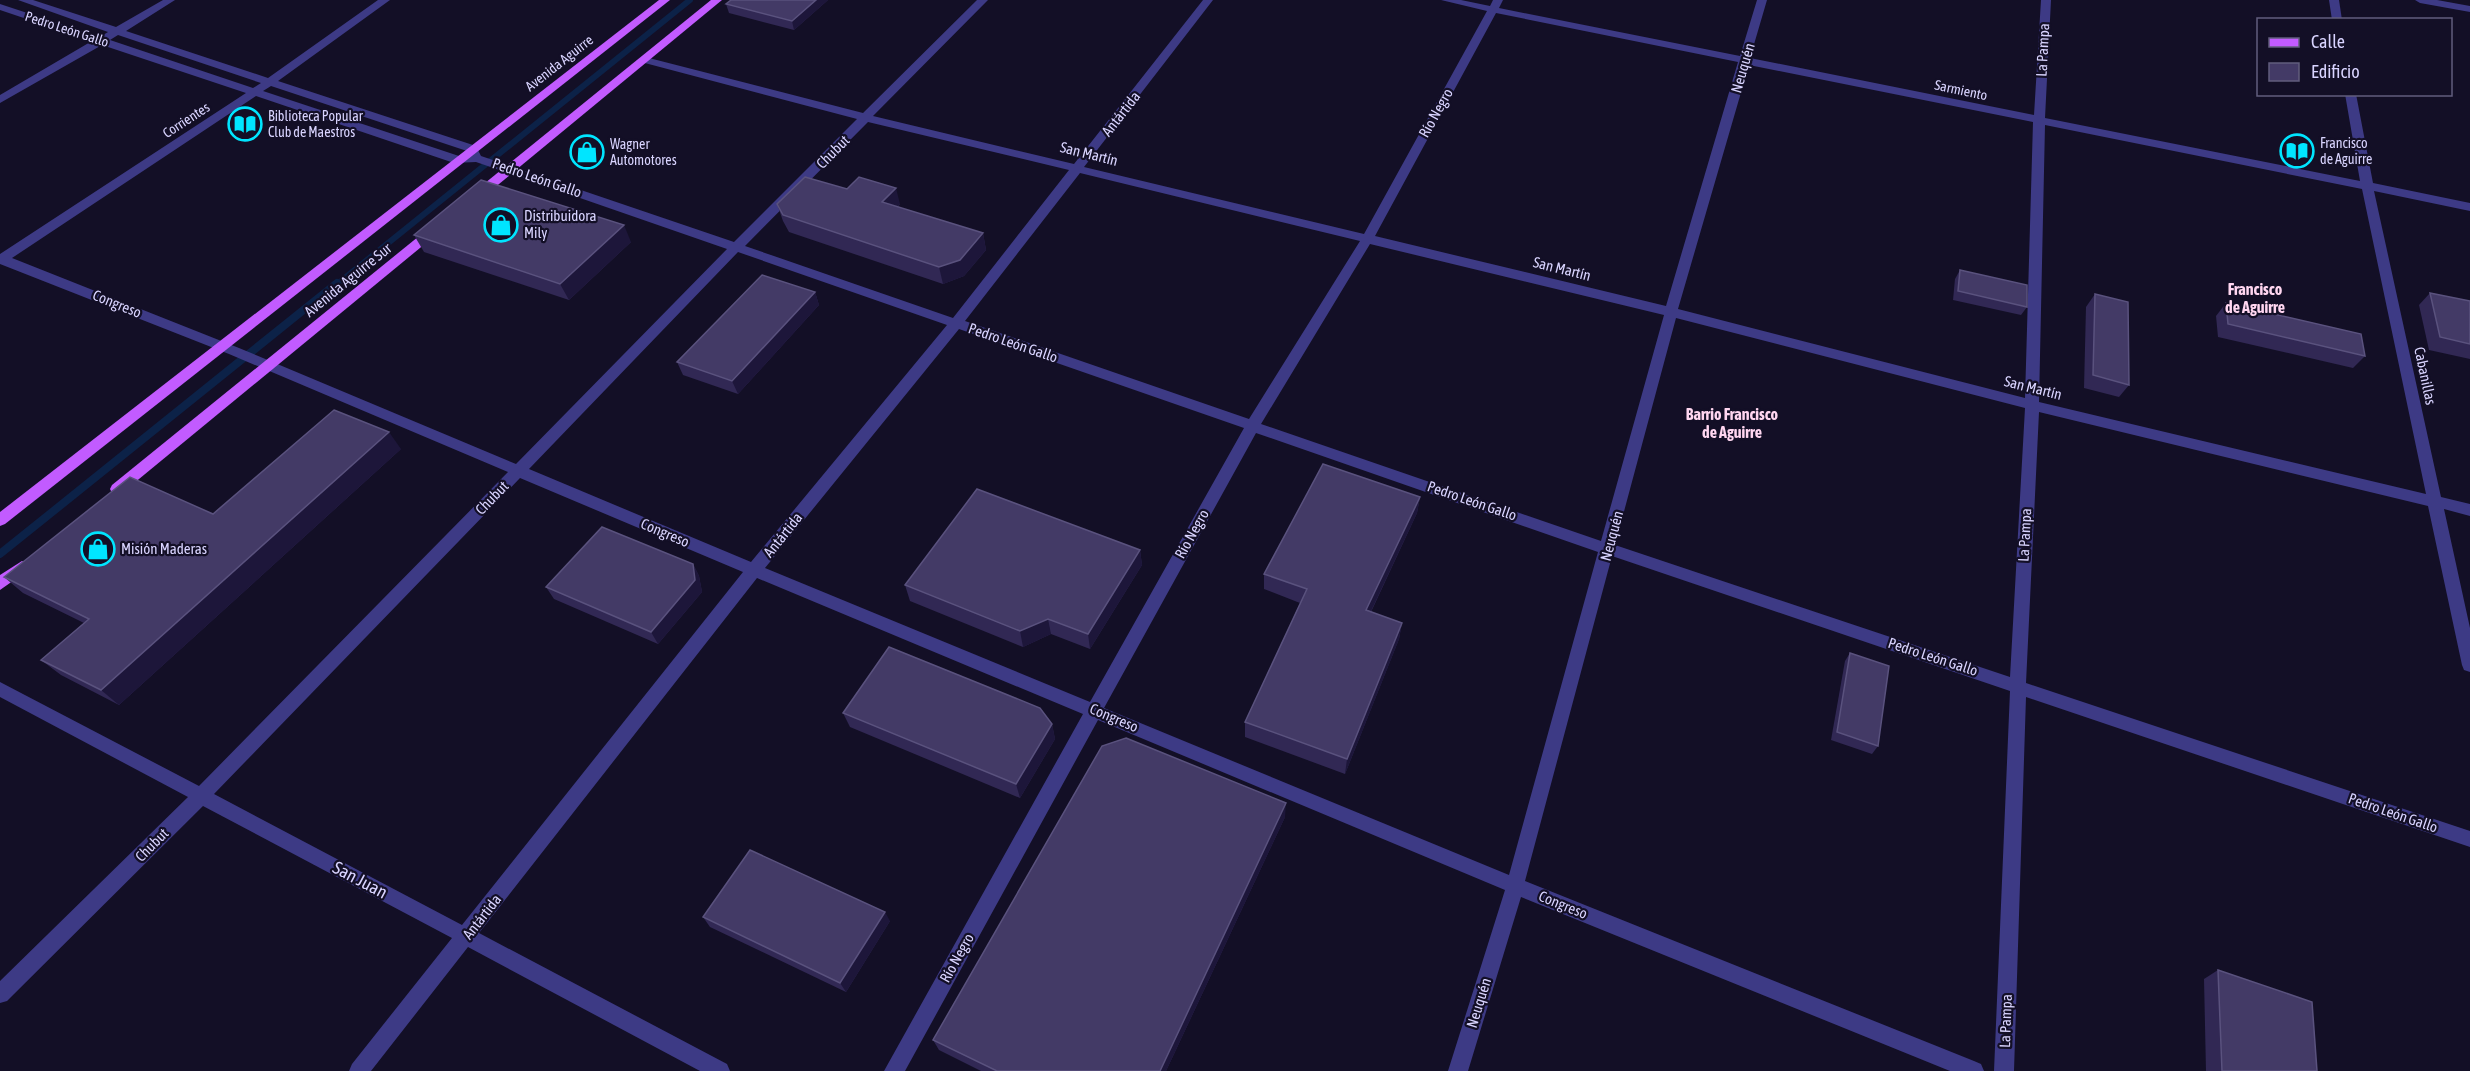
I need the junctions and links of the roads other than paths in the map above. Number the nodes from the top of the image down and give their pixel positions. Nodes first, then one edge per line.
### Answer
1 (23, 0) edge
2 (170, 0) edge
3 (385, 0) edge
4 (665, 0) edge
5 (717, 0) edge
6 (982, 0) edge
7 (1208, 0) edge
8 (1446, 0) edge
9 (1762, 0) edge
10 (2046, 0) edge
11 (2334, 0) edge
12 (2420, 0) edge
13 (1495, 5) edge
14 (0, 7) edge
15 (2470, 9) edge
16 (2337, 18) edge
17 (117, 31) junction
18 (101, 40) junction
19 (645, 60) junction
20 (1746, 61) junction
21 (269, 81) junction
22 (255, 92) junction
23 (2350, 96) edge
24 (0, 100) edge
25 (867, 118) junction
26 (2039, 121) junction
27 (474, 154) junction
28 (458, 160) junction
29 (506, 168) junction
30 (1079, 168) junction
31 (2367, 186) junction
32 (464, 207) edge
33 (2470, 207) edge
34 (445, 222) edge
35 (1366, 238) junction
36 (736, 247) junction
37 (1, 259) edge
38 (1671, 312) junction
39 (956, 323) junction
40 (228, 348) junction
41 (263, 363) junction
42 (2032, 405) junction
43 (1253, 424) junction
44 (518, 471) junction
45 (102, 501) edge
46 (2435, 501) junction
47 (2470, 510) edge
48 (0, 520) edge
49 (1608, 549) junction
50 (37, 554) edge
51 (754, 570) junction
52 (0, 584) edge
53 (2470, 664) edge
54 (2018, 686) junction
55 (0, 689) edge
56 (1095, 710) junction
57 (200, 797) junction
58 (2470, 839) edge
59 (1515, 886) junction
60 (467, 936) junction
61 (0, 994) edge
62 (359, 1071) edge
63 (720, 1071) edge
64 (894, 1071) edge
65 (1458, 1071) edge
66 (1974, 1071) edge
67 (2004, 1071) edge

1 - 17 street, Pedro León Gallo
2 - 17 street
3 - 21 street, Corrientes
4 - 27 main road, Avenida Aguirre
5 - 19 main road
6 - 25 street, Chubut
7 - 30 street, Antártida
8 - 13 street, Sarmiento
9 - 20 street, Neuquén
10 - 26 street, La Pampa
11 - 16 street
12 - 15 street
13 - 20 street, Sarmiento
13 - 35 street, Río Negro
14 - 18 street, Pedro León Gallo
17 - 18 street
17 - 21 street, Pedro León Gallo
18 - 22 street, Pedro León Gallo
18 - 24 street
19 - 25 street, San Martín
19 - 29 main road
20 - 26 street, Sarmiento
20 - 38 street, Neuquén
21 - 22 street, Corrientes
21 - 27 street, Pedro León Gallo
22 - 28 street, Pedro León Gallo
22 - 37 street, Corrientes
23 - 31 street, Cabanillas
25 - 30 street, San Martín
25 - 36 street, Chubut
26 - 31 street, Sarmiento
26 - 42 street, La Pampa
27 - 28 main road, Avenida Aguirre Sur
27 - 29 street, Pedro León Gallo
28 - 40 main road, Avenida Aguirre Sur
29 - 32 main road
29 - 36 street, Pedro León Gallo
30 - 35 street, San Martín
30 - 39 street, Antártida
31 - 33 street, Sarmiento
31 - 46 street, Cabanillas
34 - 41 main road, Avenida Aguirre Sur
35 - 38 street, San Martín
35 - 43 street, Río Negro
36 - 39 street, Pedro León Gallo
36 - 44 street, Chubut
37 - 40 street, Congreso
38 - 42 street, San Martín
38 - 49 street, Neuquén
39 - 43 street, Pedro León Gallo
39 - 51 street, Antártida
40 - 41 street, Congreso
40 - 48 main road, Avenida Aguirre Sur
41 - 44 street, Congreso
41 - 45 main road, Avenida Aguirre Sur
42 - 46 street, San Martín
42 - 54 street, La Pampa
43 - 49 street, Pedro León Gallo
43 - 56 street, Río Negro
44 - 51 street, Congreso
44 - 57 street, Chubut
46 - 47 street, San Martín
46 - 53 street, Cabanillas
49 - 54 street, Pedro León Gallo
49 - 59 street, Neuquén
50 - 52 main road
51 - 56 street, Congreso
51 - 60 street, Antártida
54 - 58 street, Pedro León Gallo
54 - 67 street, La Pampa
55 - 57 street, San Juan
56 - 59 street, Congreso
56 - 64 street, Río Negro
57 - 60 street, San Juan
57 - 61 street, Chubut
59 - 65 street, Neuquén
59 - 66 street, Congreso
60 - 62 street, Antártida
60 - 63 street, San Juan

